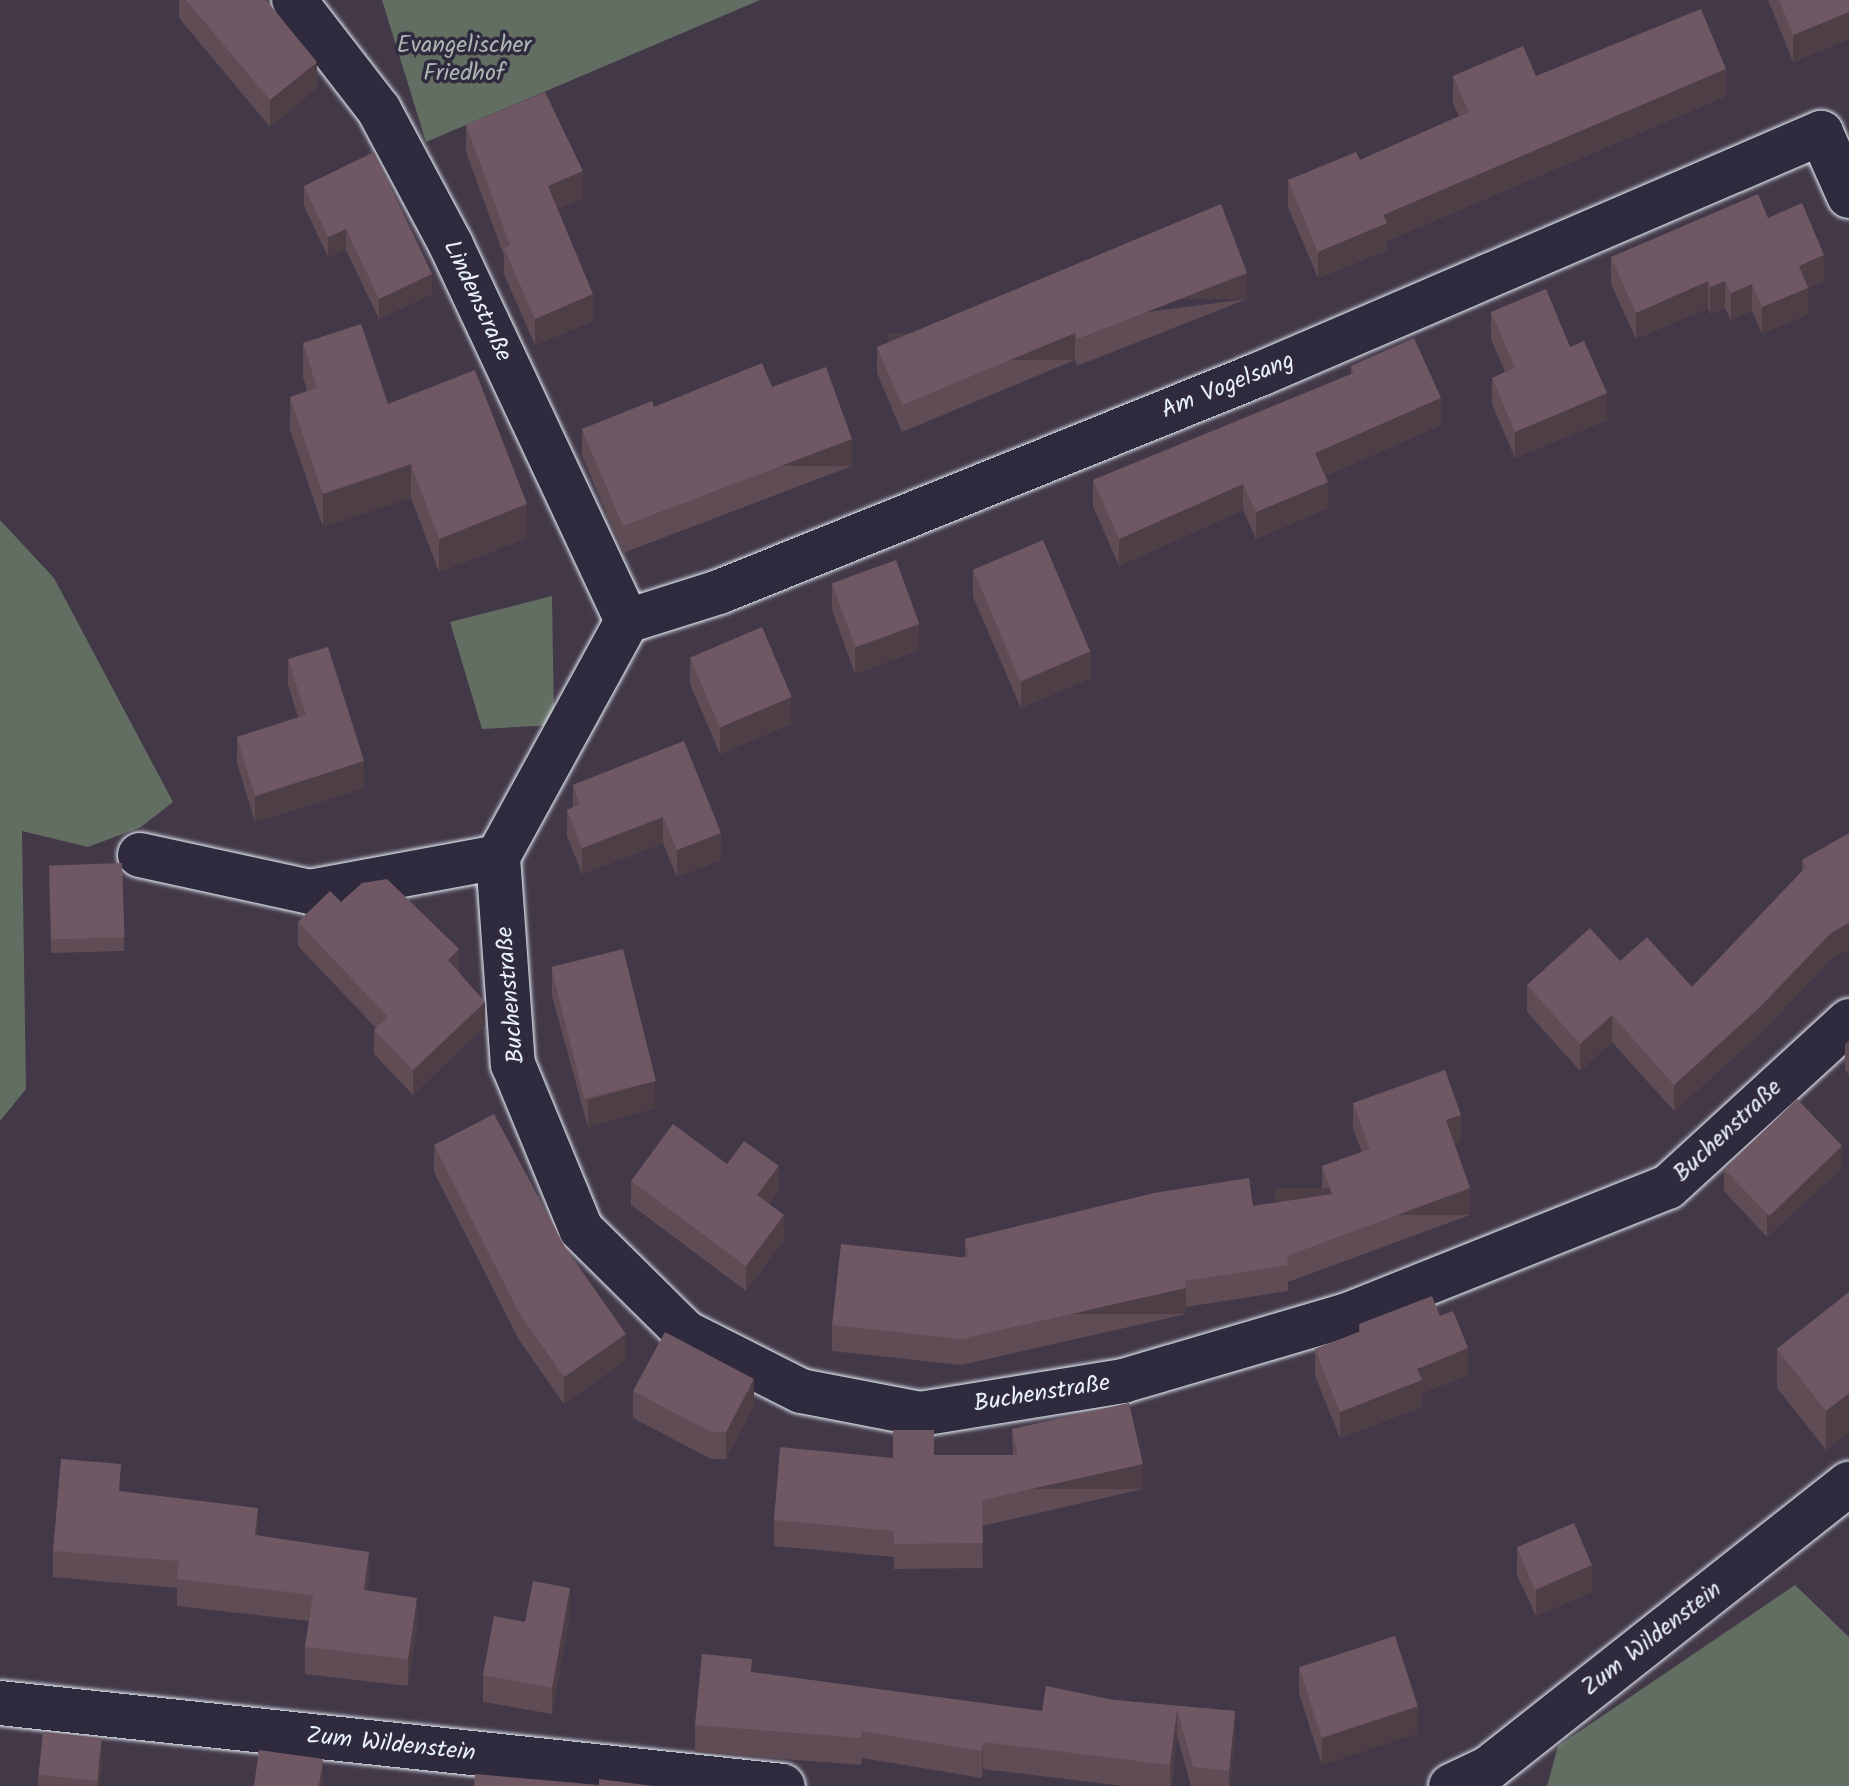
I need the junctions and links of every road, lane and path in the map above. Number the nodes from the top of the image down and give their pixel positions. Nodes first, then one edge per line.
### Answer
1 (294, 0) edge
2 (1835, 127) edge
3 (1849, 196) edge
4 (627, 621) junction
5 (140, 855) dead end
6 (498, 857) junction
7 (1849, 1021) edge
8 (1849, 1484) edge
9 (0, 1703) edge
10 (783, 1786) edge
11 (1451, 1786) edge

1 - 4 street, Lindenstraße
2 - 3 street, Am Vogelsang
2 - 4 street, Am Vogelsang
4 - 6 street
5 - 6 street
6 - 7 street, Buchenstraße
8 - 11 street, Zum Wildenstein
9 - 10 street, Zum Wildenstein

